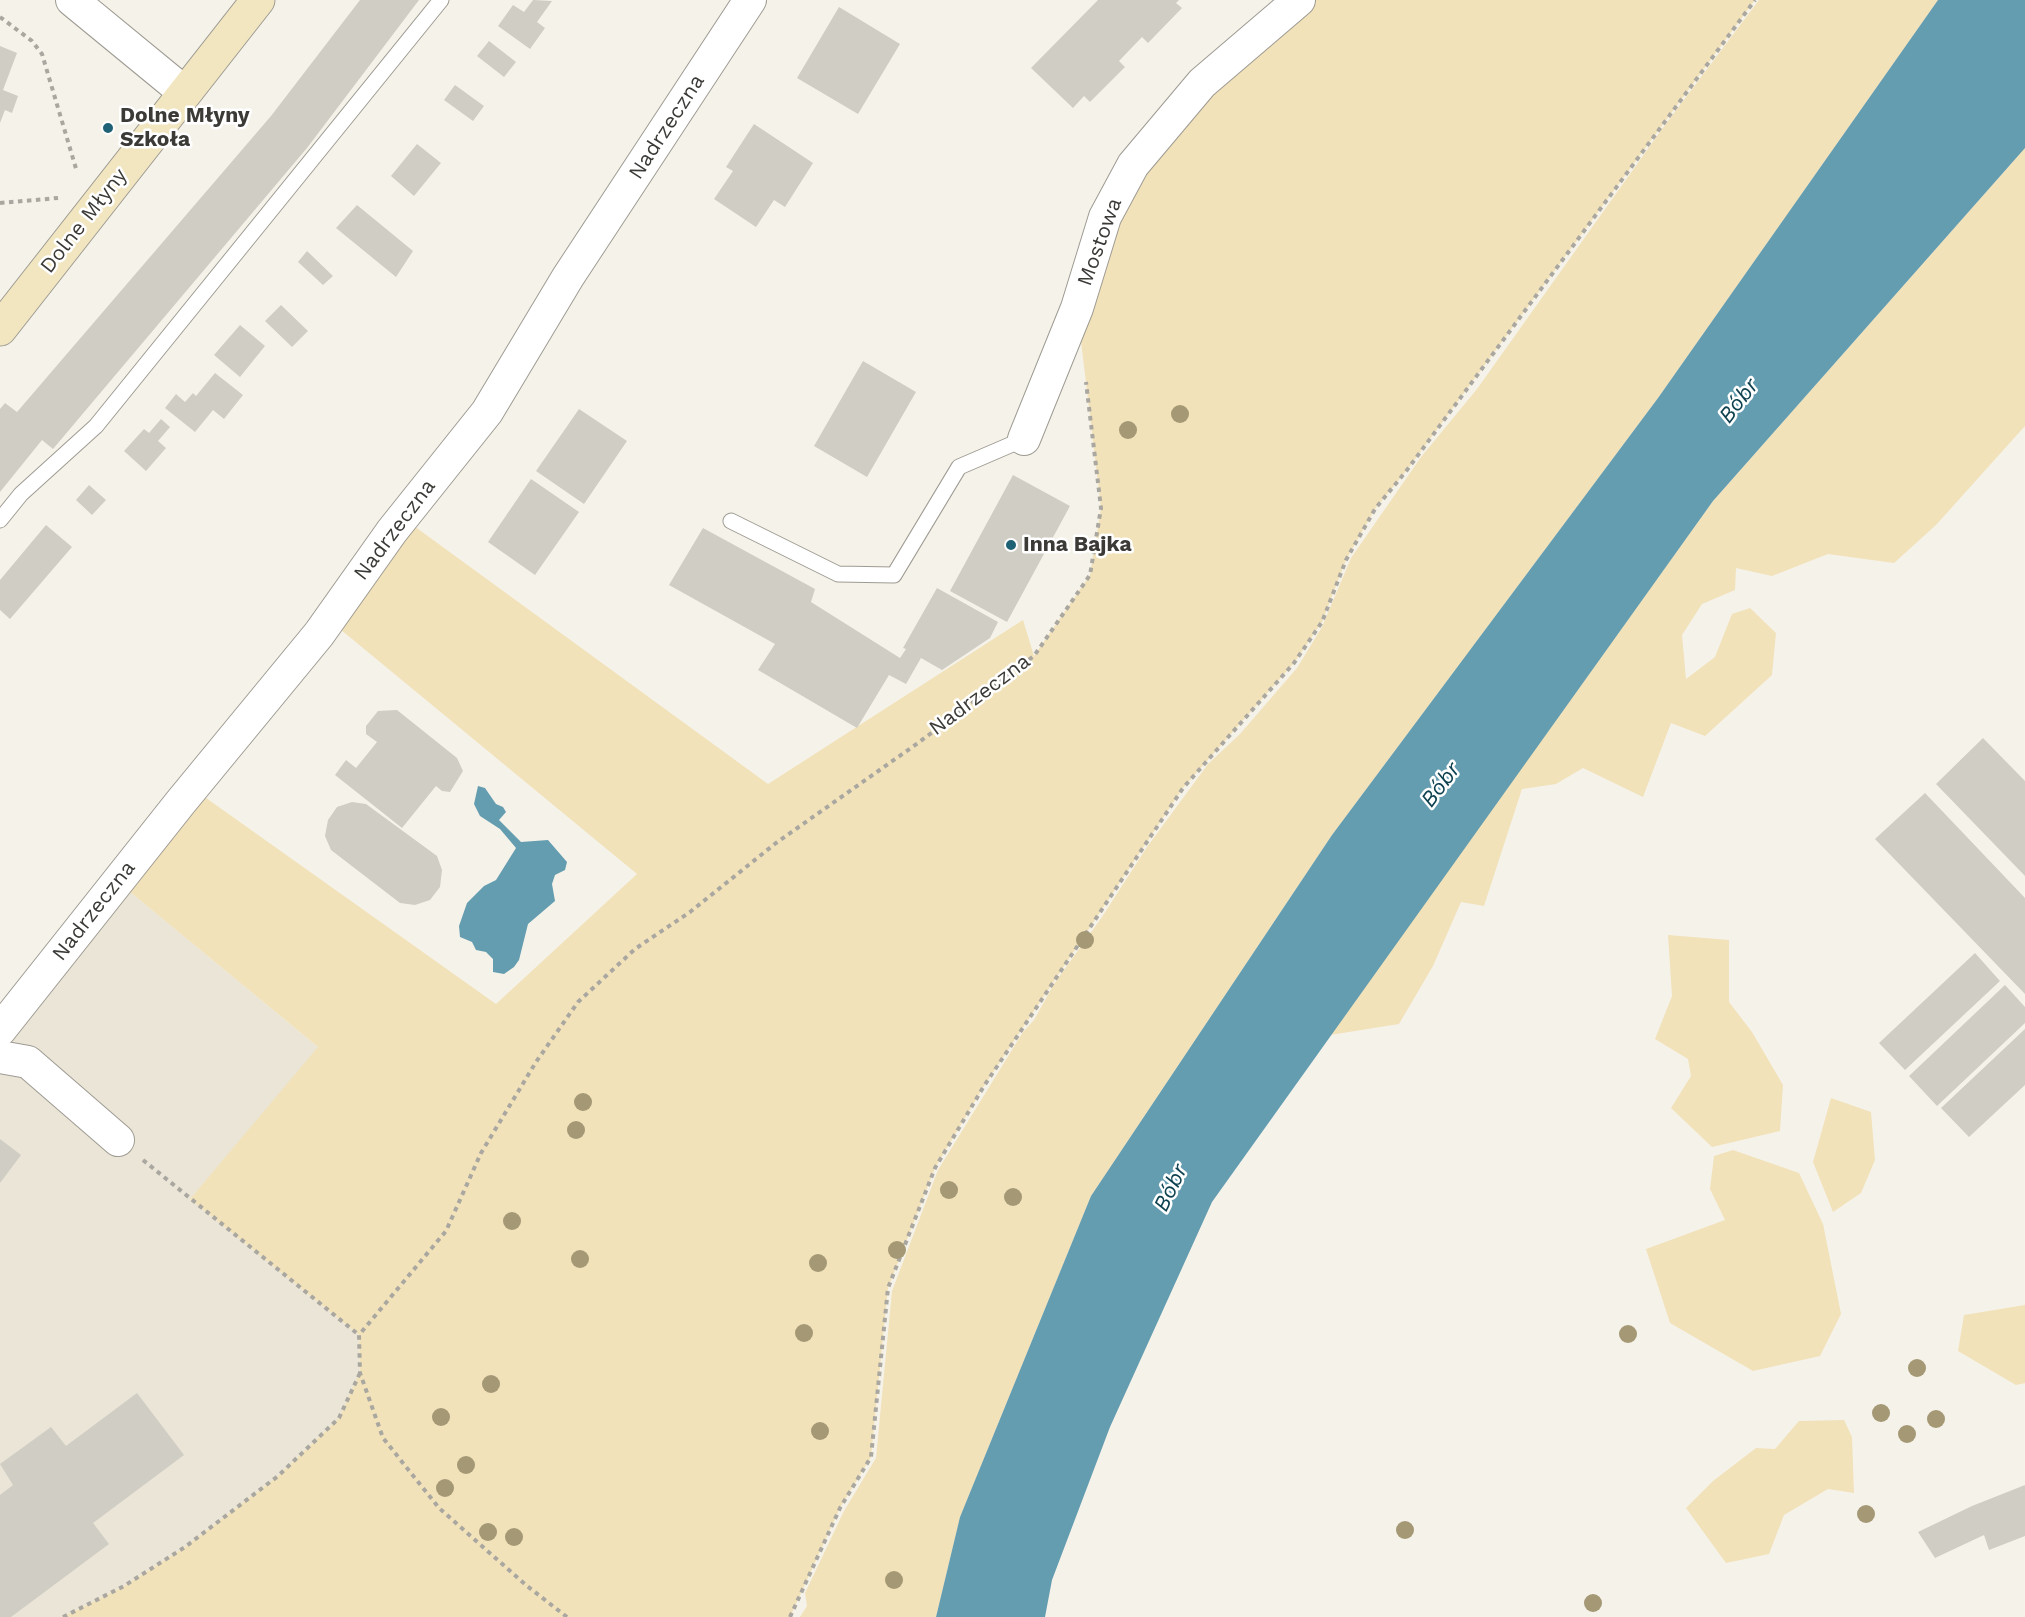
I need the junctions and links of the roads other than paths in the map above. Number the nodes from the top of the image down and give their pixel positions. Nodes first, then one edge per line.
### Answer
1 (72, 0) edge
2 (258, 0) edge
3 (441, 0) edge
4 (750, 0) edge
5 (1299, 0) edge
6 (184, 92) junction
7 (0, 327) edge
8 (1024, 439) joint
9 (0, 520) edge
10 (730, 521) dead end
11 (0, 1030) edge
12 (0, 1057) edge
13 (118, 1140) road end

1 - 6 street
2 - 6 street, Dolne Młyny
3 - 9 lane
4 - 11 street, Nadrzeczna
5 - 8 street, Mostowa
6 - 7 street, Dolne Młyny
8 - 10 lane
12 - 13 street

